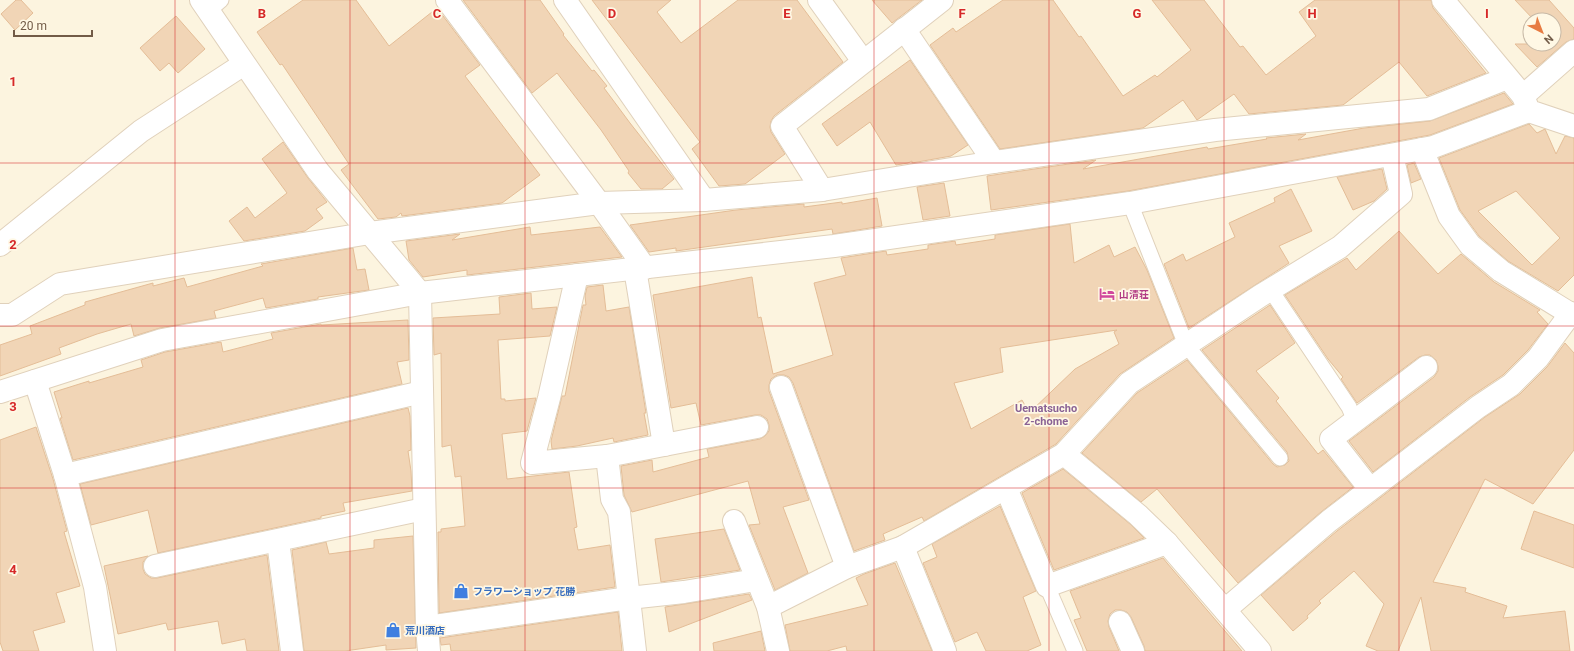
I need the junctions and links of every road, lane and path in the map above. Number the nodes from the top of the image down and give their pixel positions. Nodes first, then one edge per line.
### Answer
1 (446, 0) edge
2 (565, 0) edge
3 (819, 0) edge
4 (1443, 0) edge
5 (940, 1) edge
6 (210, 4) edge
7 (904, 29) junction
8 (1574, 52) edge
9 (863, 61) junction
10 (244, 64) junction
11 (1507, 78) junction
12 (1526, 104) junction
13 (1574, 126) edge
14 (1422, 149) junction
15 (1392, 155) junction
16 (994, 162) junction
17 (822, 190) junction
18 (704, 200) junction
19 (599, 203) junction
20 (1130, 203) junction
21 (370, 233) junction
22 (0, 245) edge
23 (640, 268) junction
24 (577, 276) junction
25 (1270, 289) junction
26 (420, 293) junction
27 (0, 315) edge
28 (1572, 315) edge
29 (1186, 345) junction
30 (1426, 367) dead end
31 (35, 381) junction
32 (781, 387) dead end
33 (0, 392) edge
34 (422, 392) junction
35 (1355, 420) junction
36 (757, 427) dead end
37 (664, 445) junction
38 (1064, 454) junction
39 (607, 456) junction
40 (1280, 458) dead end
41 (65, 475) junction
42 (1006, 488) junction
43 (1370, 489) junction
44 (424, 509) junction
45 (734, 521) dead end
46 (278, 540) junction
47 (1167, 543) junction
48 (903, 547) junction
49 (155, 566) dead end
50 (847, 567) junction
51 (756, 580) junction
52 (1047, 586) junction
53 (629, 598) junction
54 (768, 607) junction
55 (1225, 610) junction
56 (1120, 622) dead end
57 (427, 627) junction
58 (104, 651) edge
59 (292, 651) edge
60 (429, 651) edge
61 (634, 651) edge
62 (778, 651) edge
63 (945, 651) edge
64 (1075, 651) edge
65 (1133, 651) edge
66 (1260, 651) edge

1 - 19 street
2 - 18 street
3 - 9 street
4 - 11 street
5 - 7 street
6 - 10 street
7 - 9 street
7 - 16 street
8 - 12 street
9 - 17 street
10 - 21 street
10 - 22 street
11 - 12 street
11 - 16 street
12 - 13 street
12 - 14 street
14 - 15 street
14 - 28 street
15 - 20 street
15 - 25 street
16 - 17 street
17 - 18 street
18 - 19 street
19 - 21 street
19 - 23 street
20 - 23 street
20 - 29 lane
21 - 26 street
21 - 27 street
23 - 24 street
23 - 37 street
24 - 26 street
24 - 39 street
25 - 29 street
25 - 35 lane
26 - 31 street
26 - 34 street
28 - 43 street
29 - 38 street
29 - 40 lane
30 - 35 street
31 - 33 street
31 - 41 street
32 - 50 street
34 - 41 street
34 - 44 street
35 - 43 street
36 - 37 street
37 - 39 street
38 - 42 street
38 - 47 street
39 - 53 street
41 - 58 street
42 - 48 street
42 - 52 street
43 - 55 street
44 - 46 street
44 - 57 street
45 - 51 street
46 - 49 street
46 - 59 street
47 - 52 street
47 - 55 street
48 - 50 street
48 - 63 street
50 - 54 street
51 - 53 street
51 - 54 street
52 - 64 lane
53 - 57 street
53 - 61 street
54 - 62 street
55 - 66 street
56 - 65 street
57 - 60 street

